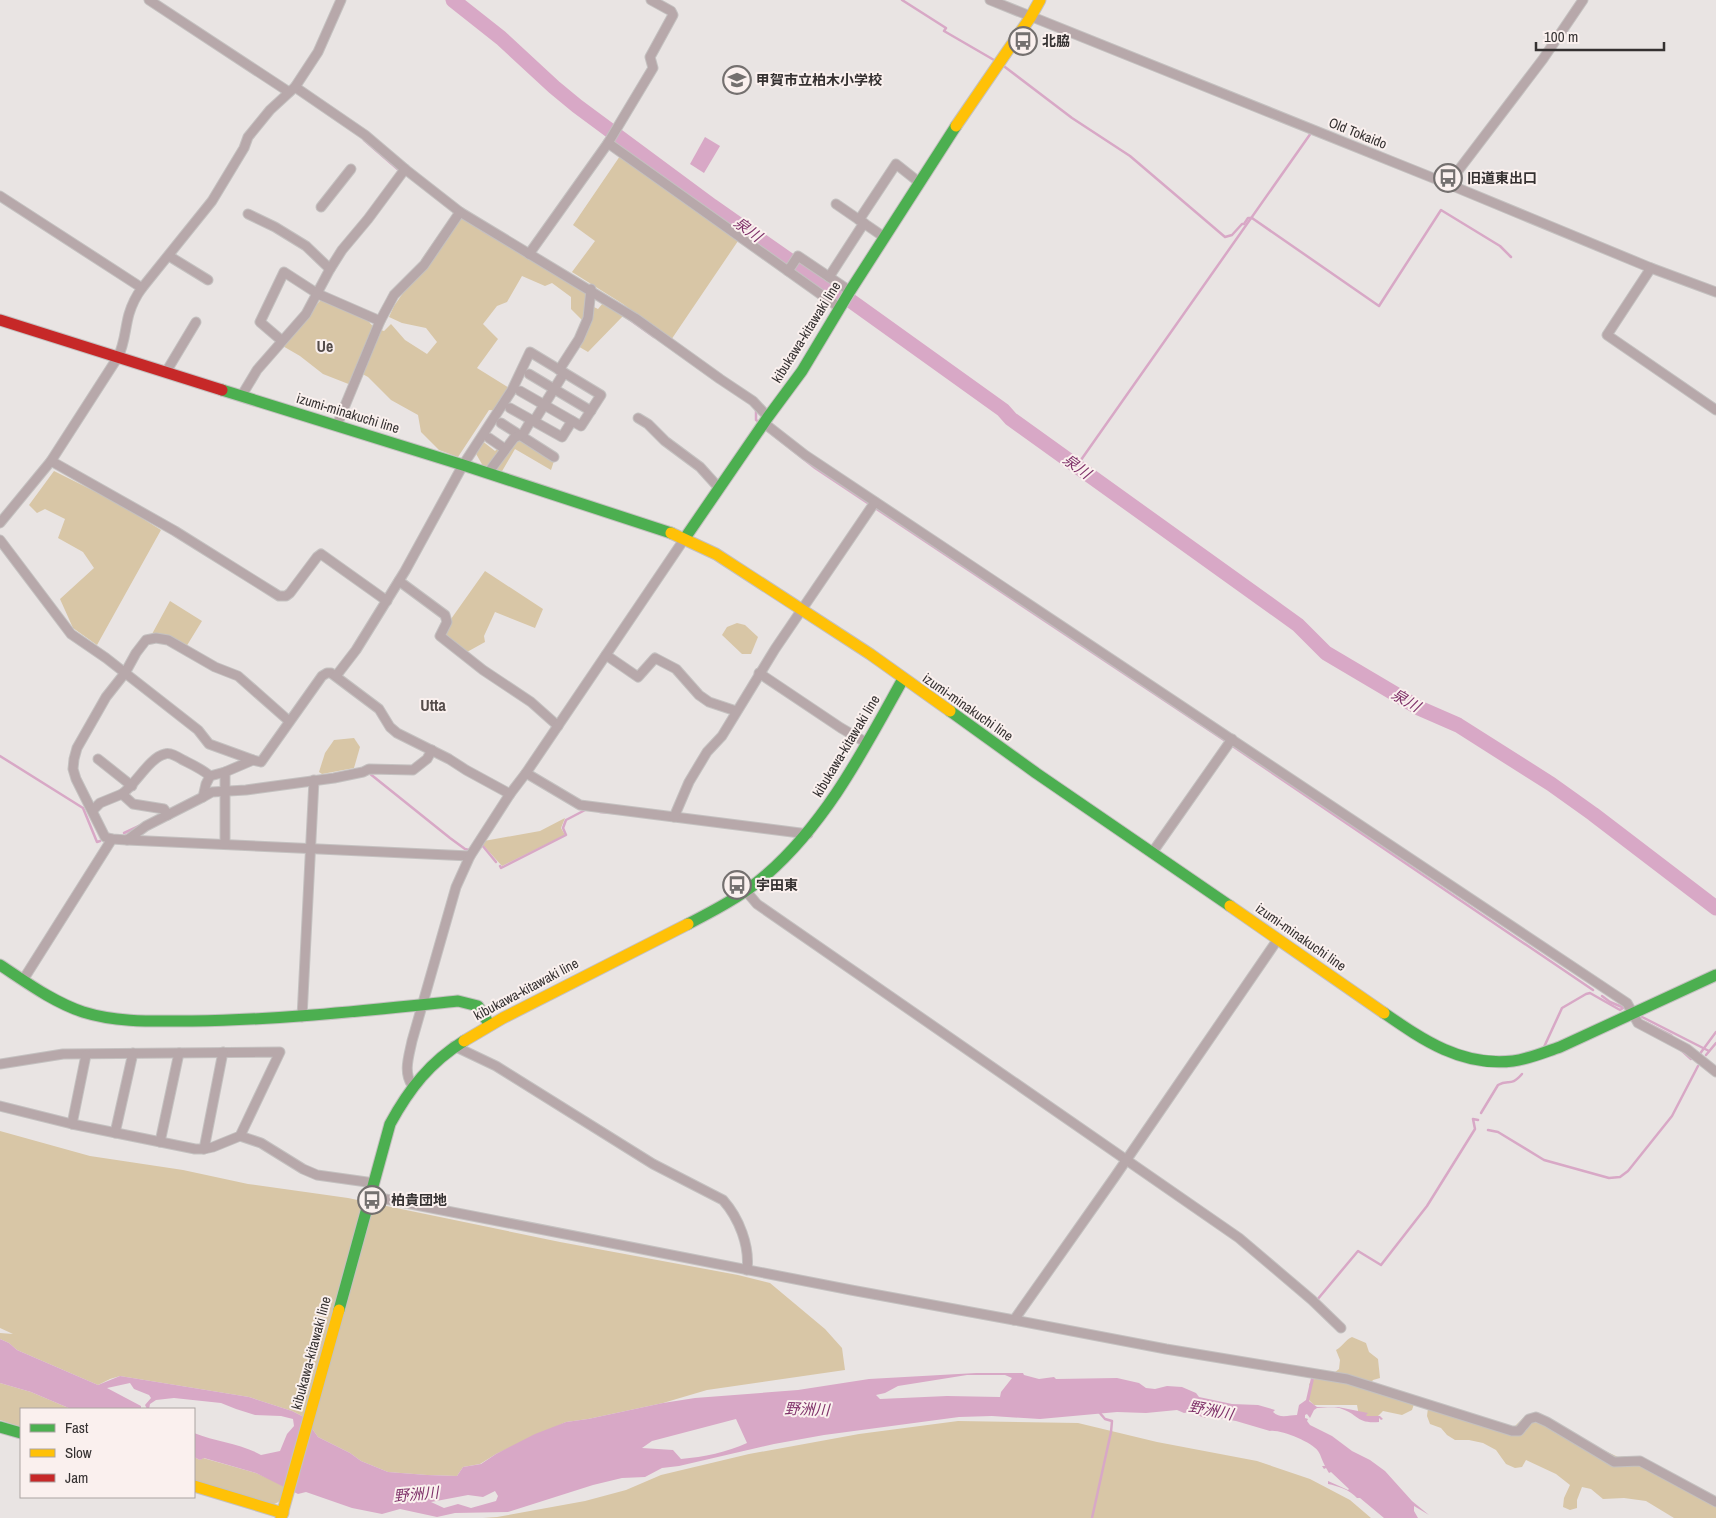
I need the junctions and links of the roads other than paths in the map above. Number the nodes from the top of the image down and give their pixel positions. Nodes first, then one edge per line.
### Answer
1 (149, 0) edge
2 (341, 0) edge
3 (651, 0) edge
4 (990, 0) edge
5 (1040, 0) edge
6 (1583, 0) edge
7 (1030, 18) junction
8 (292, 89) junction
9 (609, 140) junction
10 (351, 169) dead end
11 (405, 169) junction
12 (920, 183) junction
13 (1448, 184) junction
14 (0, 196) edge
15 (836, 204) dead end
16 (321, 207) dead end
17 (460, 212) junction
18 (248, 214) dead end
19 (862, 222) junction
20 (884, 237) junction
21 (529, 254) junction
22 (169, 256) junction
23 (330, 268) junction
24 (1651, 268) junction
25 (788, 271) junction
26 (829, 277) junction
27 (208, 280) dead end
28 (142, 288) junction
29 (591, 290) junction
30 (850, 291) junction
31 (1716, 292) edge
32 (318, 294) junction
33 (840, 308) junction
34 (0, 320) edge
35 (380, 321) junction
36 (196, 322) dead end
37 (281, 340) junction
38 (118, 357) junction
39 (1656, 369) junction
40 (561, 371) junction
41 (166, 372) junction
42 (530, 374) dead end
43 (1651, 378) dead end
44 (554, 389) junction
45 (520, 391) dead end
46 (242, 396) junction
47 (544, 405) junction
48 (510, 408) dead end
49 (1716, 410) edge
50 (591, 411) junction
51 (638, 418) dead end
52 (533, 420) junction
53 (766, 420) junction
54 (572, 421) junction
55 (501, 423) dead end
56 (337, 425) junction
57 (520, 435) junction
58 (489, 438) dead end
59 (506, 449) junction
60 (554, 456) dead end
61 (51, 461) junction
62 (462, 465) junction
63 (488, 473) junction
64 (719, 488) junction
65 (875, 502) junction
66 (0, 523) edge
67 (685, 538) junction
68 (0, 540) edge
69 (399, 581) junction
70 (387, 601) junction
71 (802, 609) junction
72 (606, 655) junction
73 (125, 673) junction
74 (759, 674) junction
75 (336, 676) junction
76 (903, 679) junction
77 (736, 711) junction
78 (289, 721) junction
79 (558, 726) junction
80 (1232, 739) junction
81 (867, 743) junction
82 (432, 750) junction
83 (98, 759) dead end
84 (253, 760) junction
85 (225, 772) junction
86 (526, 772) junction
87 (210, 776) junction
88 (314, 780) junction
89 (132, 786) junction
90 (226, 792) junction
91 (122, 794) junction
92 (510, 794) junction
93 (203, 797) junction
94 (92, 810) junction
95 (168, 815) junction
96 (674, 817) junction
97 (808, 834) junction
98 (112, 839) junction
99 (127, 840) junction
100 (225, 844) junction
101 (311, 849) junction
102 (1152, 853) junction
103 (470, 856) junction
104 (746, 891) junction
105 (1278, 939) junction
106 (0, 965) edge
107 (1716, 975) edge
108 (23, 980) junction
109 (422, 1005) junction
110 (1633, 1013) junction
111 (302, 1017) junction
112 (489, 1024) junction
113 (454, 1046) junction
114 (223, 1052) junction
115 (133, 1053) junction
116 (178, 1053) junction
117 (86, 1055) junction
118 (0, 1064) edge
119 (1716, 1072) edge
120 (412, 1085) junction
121 (0, 1106) edge
122 (72, 1124) junction
123 (115, 1133) junction
124 (240, 1136) junction
125 (160, 1142) junction
126 (204, 1149) junction
127 (1126, 1159) junction
128 (374, 1183) junction
129 (370, 1196) junction
130 (747, 1270) junction
131 (1014, 1320) junction
132 (1341, 1328) dead end
133 (0, 1427) edge
134 (20, 1433) edge
135 (195, 1486) edge
136 (1716, 1502) edge
137 (283, 1511) edge

1 - 8 street
2 - 8 street
3 - 9 street
4 - 7 street, Old Tokaido
5 - 7 main road, kibukawa-kitawaki line
6 - 13 street
7 - 12 main road, kibukawa-kitawaki line
7 - 13 street, Old Tokaido
8 - 11 street
8 - 22 street
9 - 21 street
9 - 25 street
10 - 16 street
11 - 17 street
11 - 23 street
12 - 19 street
12 - 20 main road, kibukawa-kitawaki line
13 - 24 street, Old Tokaido
14 - 28 street
15 - 19 street
17 - 21 street
17 - 35 street
18 - 23 street
19 - 20 street
19 - 26 street
20 - 30 main road, kibukawa-kitawaki line
21 - 29 street
22 - 27 street
22 - 28 street
23 - 32 street
24 - 31 street, Old Tokaido
24 - 39 street
25 - 26 street
25 - 33 street
26 - 30 street
28 - 38 street
29 - 40 street
29 - 53 street
30 - 33 main road, kibukawa-kitawaki line
32 - 35 street
32 - 37 street
32 - 37 street
33 - 53 main road, kibukawa-kitawaki line
34 - 38 main road, izumi-minakuchi line
35 - 56 street
36 - 41 street
37 - 46 street
38 - 41 main road, izumi-minakuchi line
38 - 61 street
39 - 43 street
39 - 49 street
40 - 44 street
40 - 50 street
40 - 62 street
41 - 46 main road, izumi-minakuchi line
42 - 44 street
44 - 47 street
44 - 50 street
45 - 47 street
46 - 56 main road, izumi-minakuchi line
47 - 52 street
47 - 54 street
48 - 52 street
50 - 54 street
51 - 64 street
52 - 54 street
52 - 57 street
53 - 64 main road, kibukawa-kitawaki line
53 - 65 street
55 - 57 street
56 - 62 main road, izumi-minakuchi line
57 - 59 street
57 - 60 street
58 - 59 street
59 - 63 street
61 - 66 street
61 - 70 street
62 - 63 main road, izumi-minakuchi line
62 - 69 street
63 - 67 main road, izumi-minakuchi line
64 - 67 main road, kibukawa-kitawaki line
65 - 71 street
65 - 80 street
67 - 71 main road
67 - 72 street
68 - 73 street
69 - 70 street
69 - 79 street
70 - 75 street
71 - 74 street
71 - 76 main road
72 - 77 street
72 - 79 street
73 - 78 street
73 - 84 street
73 - 94 street
74 - 77 street
74 - 81 street
75 - 78 street
75 - 82 street
76 - 81 main road, kibukawa-kitawaki line
76 - 102 main road, izumi-minakuchi line
77 - 96 street
78 - 84 street
79 - 86 street
80 - 102 street
80 - 110 street
81 - 97 main road, kibukawa-kitawaki line
82 - 88 street
82 - 92 street
83 - 89 street
84 - 85 street
85 - 87 street
85 - 90 street
86 - 92 street
86 - 96 street
87 - 89 street
87 - 93 street
88 - 90 street
88 - 101 street
89 - 91 street
90 - 93 street
90 - 100 street
91 - 94 street
91 - 95 street
92 - 103 street
93 - 95 street
94 - 98 street
95 - 99 street
96 - 97 street
97 - 104 main road, kibukawa-kitawaki line
98 - 99 street
98 - 108 street
99 - 100 street
100 - 101 street
101 - 103 street
101 - 111 street
102 - 105 main road, izumi-minakuchi line
103 - 109 street
104 - 112 main road, kibukawa-kitawaki line
104 - 127 street
105 - 110 main road, izumi-minakuchi line
105 - 127 street
106 - 108 main road
107 - 110 main road, izumi-minakuchi line
108 - 111 main road
109 - 111 main road
109 - 112 main road
109 - 120 street
110 - 119 street
112 - 113 main road, kibukawa-kitawaki line
113 - 120 main road, kibukawa-kitawaki line
113 - 130 street
114 - 116 street
114 - 124 street
114 - 126 street
115 - 116 street
115 - 117 street
115 - 123 street
116 - 125 street
117 - 118 street
117 - 122 street
120 - 128 main road, kibukawa-kitawaki line
121 - 122 street
122 - 123 street
123 - 125 street
124 - 126 street
124 - 128 street
125 - 126 street
127 - 131 street
127 - 132 street
128 - 129 main road, kibukawa-kitawaki line
129 - 130 street
129 - 137 main road, kibukawa-kitawaki line
130 - 131 street
131 - 136 street
133 - 134 main road
135 - 137 main road

